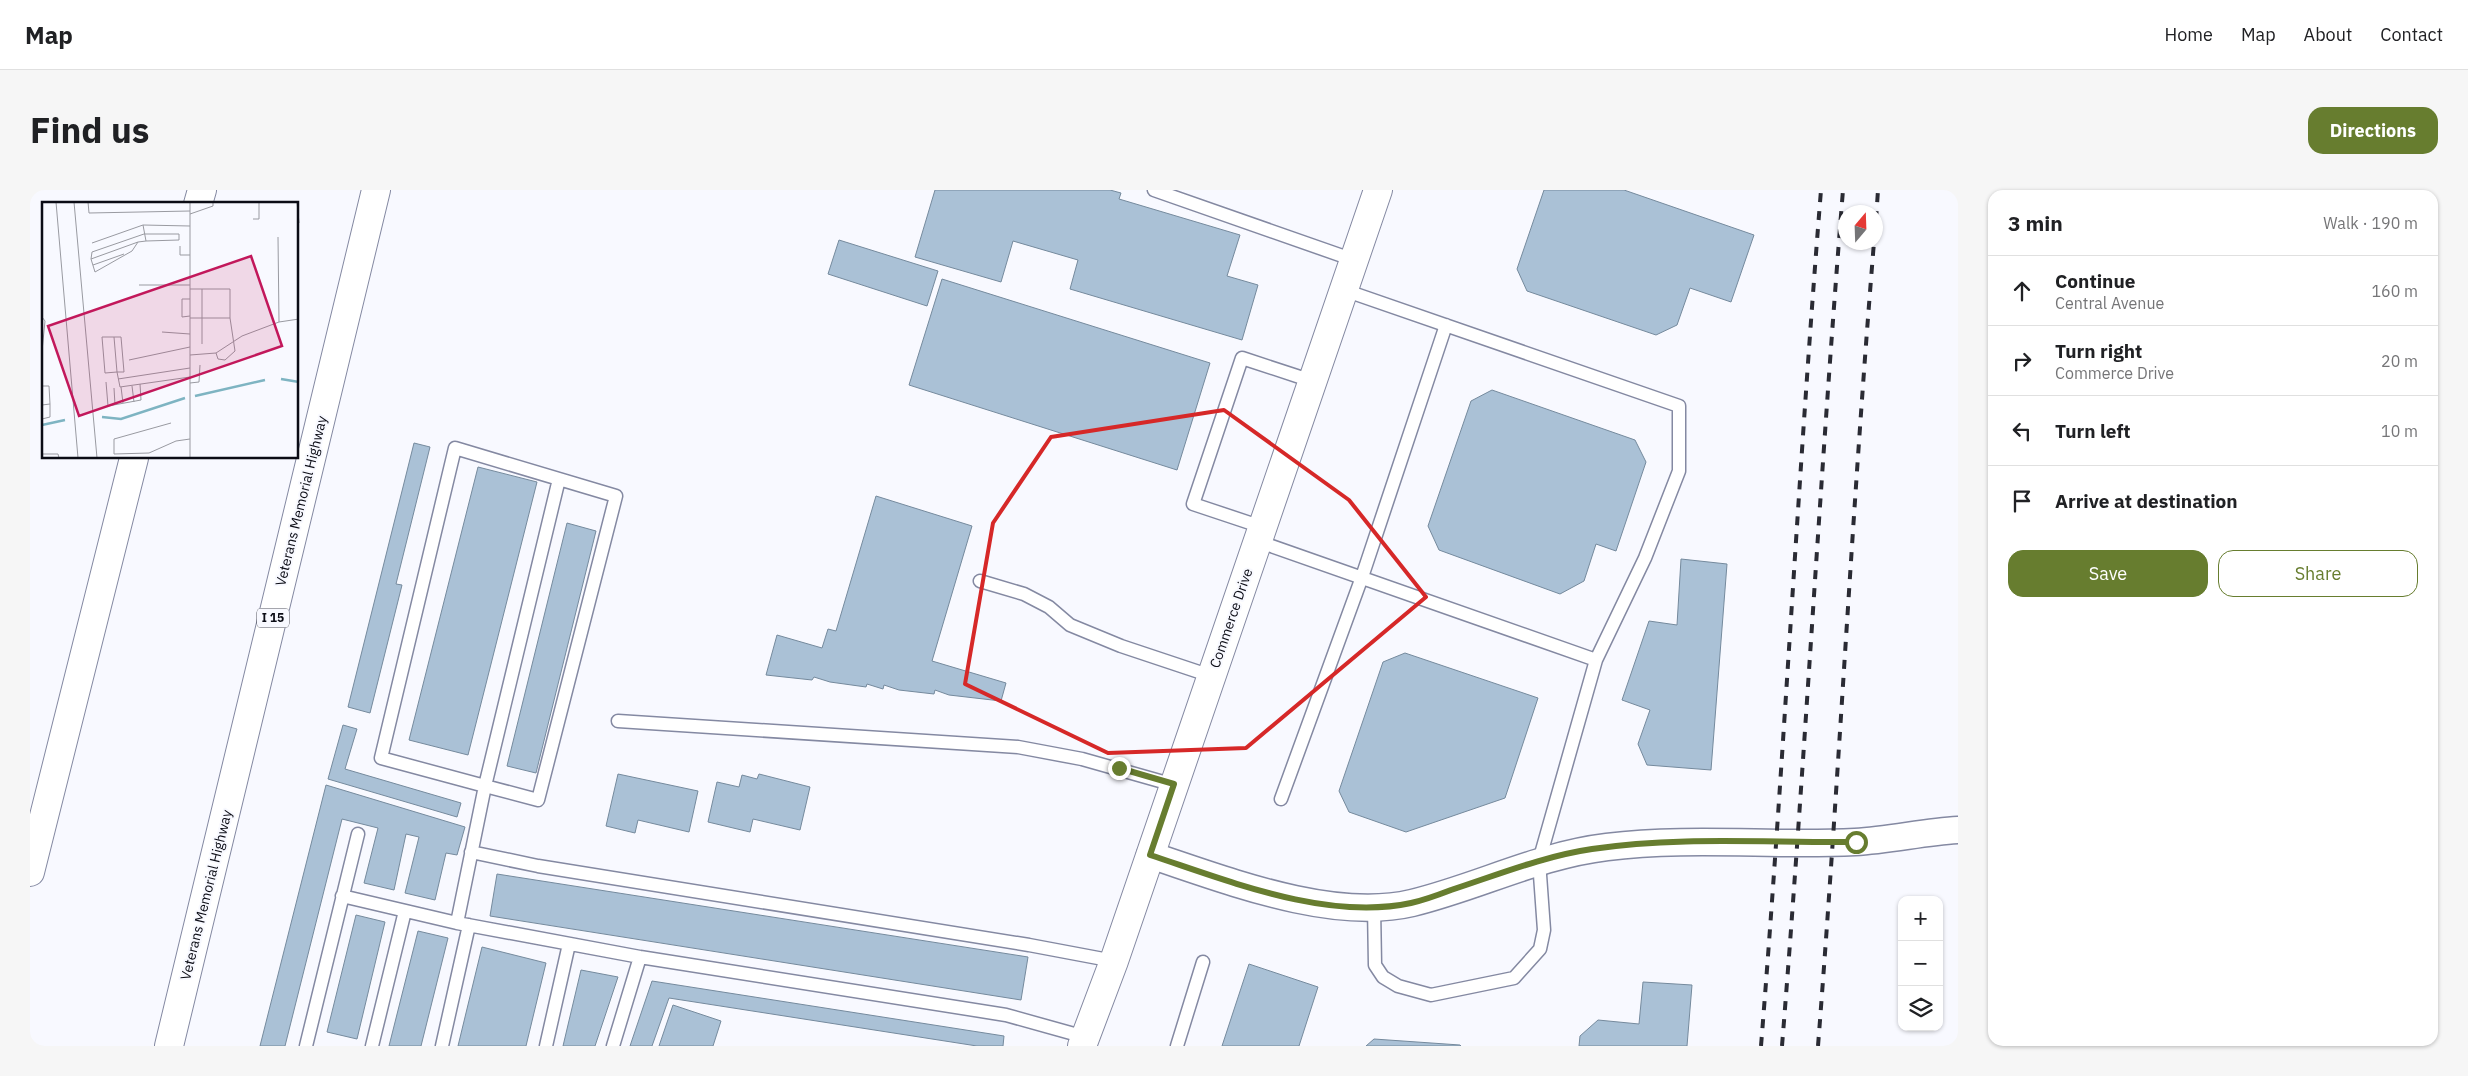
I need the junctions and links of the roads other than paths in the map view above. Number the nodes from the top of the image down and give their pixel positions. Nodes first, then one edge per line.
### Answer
1 (376, 190) edge
2 (1154, 190) edge
3 (1378, 190) edge
4 (1354, 260) junction
5 (1344, 290) junction
6 (1446, 325) junction
7 (1312, 381) junction
8 (134, 459) edge
9 (559, 479) junction
10 (1259, 534) junction
11 (1362, 577) junction
12 (980, 581) dead end
13 (1596, 660) junction
14 (1211, 676) junction
15 (618, 721) dead end
16 (1174, 784) junction
17 (485, 786) junction
18 (1281, 799) dead end
19 (1958, 830) edge
20 (358, 834) dead end
21 (471, 852) junction
22 (1150, 855) junction
23 (1540, 861) junction
24 (30, 872) edge
25 (342, 896) junction
26 (1374, 907) junction
27 (405, 911) junction
28 (463, 924) junction
29 (569, 944) junction
30 (640, 957) junction
31 (1114, 961) junction
32 (1203, 962) dead end
33 (1084, 1042) edge
34 (169, 1046) edge
35 (306, 1046) edge
36 (372, 1046) edge
37 (442, 1046) edge
38 (546, 1046) edge
39 (613, 1046) edge
40 (1177, 1046) edge

1 - 34 main road, Veterans Memorial Highway / I 15
2 - 4 lane
3 - 4 main road, Commerce Drive
4 - 5 main road, Commerce Drive
5 - 6 lane
5 - 7 main road, Commerce Drive
6 - 11 lane
6 - 13 lane
7 - 10 main road, Commerce Drive
7 - 10 lane
8 - 24 main road
9 - 17 lane
9 - 17 lane
9 - 17 lane
10 - 11 lane
10 - 14 main road, Commerce Drive
11 - 13 lane
11 - 18 lane
12 - 14 lane
13 - 23 lane
14 - 16 main road, Commerce Drive
15 - 16 lane
16 - 22 main road, Commerce Drive
17 - 21 lane
19 - 23 street
20 - 25 lane
21 - 28 lane
21 - 31 lane
22 - 26 street
22 - 31 main road, Commerce Drive
23 - 26 street
23 - 26 lane
25 - 27 lane
25 - 35 lane
27 - 28 lane
27 - 36 lane
28 - 29 lane
28 - 37 lane
29 - 30 lane
29 - 38 lane
30 - 33 lane
30 - 39 lane
31 - 33 main road, Commerce Drive
32 - 40 lane

